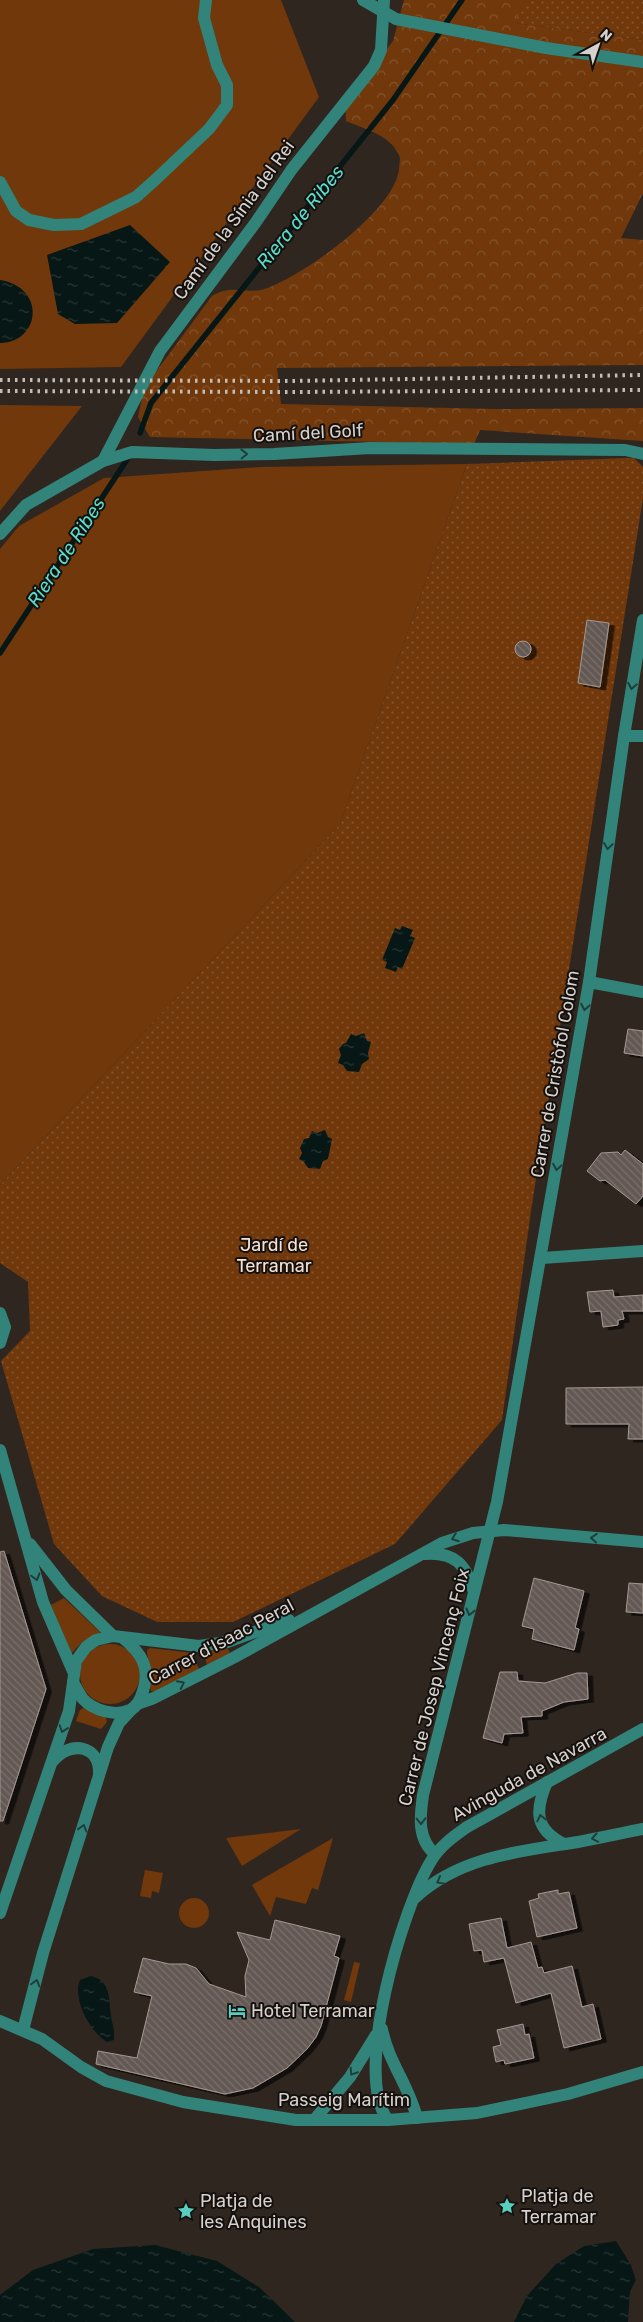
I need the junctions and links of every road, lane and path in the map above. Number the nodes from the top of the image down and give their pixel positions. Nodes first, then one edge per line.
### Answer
1 (206, 0) edge
2 (363, 0) edge
3 (384, 0) edge
4 (643, 62) edge
5 (0, 182) edge
6 (643, 454) edge
7 (103, 461) junction
8 (0, 534) edge
9 (643, 620) edge
10 (624, 736) junction
11 (643, 736) edge
12 (589, 982) junction
13 (643, 992) edge
14 (643, 1251) edge
15 (542, 1258) junction
16 (0, 1313) edge
17 (0, 1343) edge
18 (0, 1450) edge
19 (23, 1530) junction
20 (490, 1531) junction
21 (643, 1542) edge
22 (423, 1554) junction
23 (474, 1593) junction
24 (320, 1609) junction
25 (118, 1637) junction
26 (73, 1676) junction
27 (134, 1707) junction
28 (643, 1729) edge
29 (51, 1764) junction
30 (99, 1776) junction
31 (547, 1782) junction
32 (643, 1829) edge
33 (564, 1844) junction
34 (436, 1854) junction
35 (414, 1900) junction
36 (0, 1913) edge
37 (380, 2016) junction
38 (0, 2021) edge
39 (24, 2030) junction
40 (378, 2031) junction
41 (643, 2072) edge
42 (417, 2118) junction
43 (314, 2120) junction
44 (388, 2120) junction

1 - 5 street
2 - 4 street, bridge
3 - 7 street, Camí de la Sínia del Rei
7 -> 6 street, Camí del Golf
7 - 8 street, Camí del Golf
9 -> 10 street, Carrer de Cristòfol Colom
10 - 11 street
10 -> 12 street, Carrer de Cristòfol Colom
12 - 13 street
12 -> 15 street, Carrer de Cristòfol Colom
14 - 15 street
15 - 20 street, Carrer de Cristòfol Colom
16 - 17 street
18 - 19 street
19 - 25 street
19 -> 26 street
21 -> 20 street, Carrer d'Isaac Peral
20 -> 22 street, Carrer d'Isaac Peral
20 - 23 street, Carrer de Josep Vincenç Foix
22 - 23 street
22 - 24 street, Carrer d'Isaac Peral
23 -> 34 street, Carrer de Josep Vincenç Foix
24 - 25 street, Carrer d'Isaac Peral
27 -> 24 street, Carrer d'Isaac Peral
25 - 26 street
25 - 27 street
26 - 27 street
26 -> 29 street
27 - 30 street
28 - 31 street, Avinguda de Navarra
29 - 30 street
29 - 36 street
39 -> 30 street
33 -> 31 street
31 - 34 street, Avinguda de Navarra
32 -> 33 street
33 -> 35 street
34 - 35 street
35 - 37 street
37 - 40 street
37 - 42 street
38 - 39 street, Passeig Marítim
39 - 43 street, Passeig Marítim
40 -> 43 street
40 - 44 street
41 - 42 street, Passeig Marítim
42 - 44 street, Passeig Marítim
43 - 44 street, Passeig Marítim

